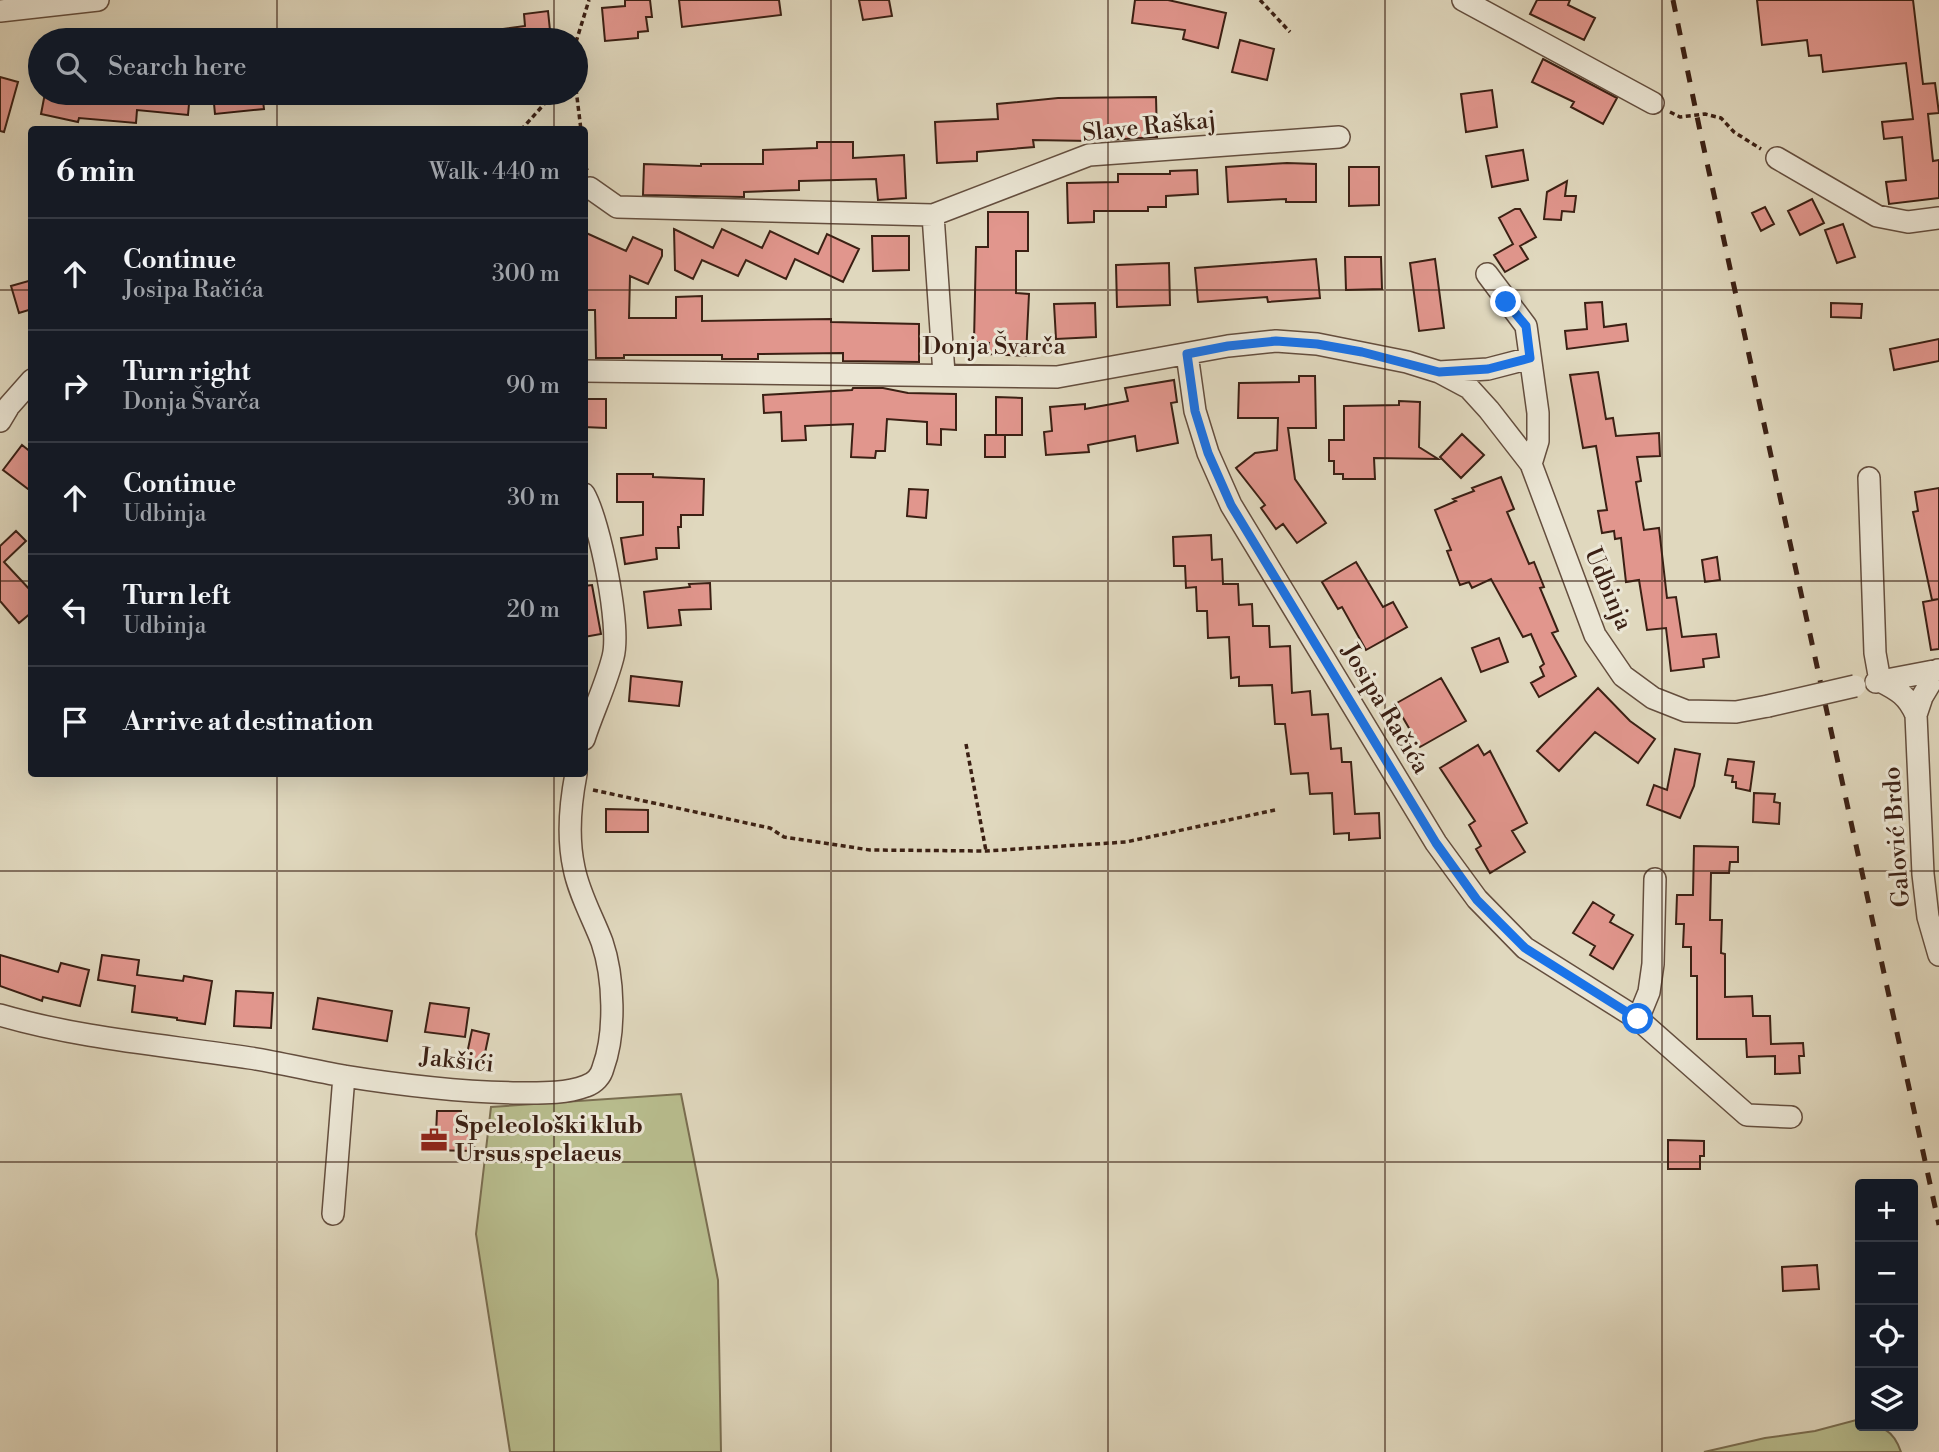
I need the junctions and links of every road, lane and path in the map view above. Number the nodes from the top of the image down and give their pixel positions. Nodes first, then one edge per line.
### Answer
1 (98, 0) edge
2 (589, 0) edge
3 (1260, 0) edge
4 (1463, 0) edge
5 (0, 10) edge
6 (580, 28) edge
7 (1290, 32) dead end
8 (1653, 103) joint
9 (543, 105) edge
10 (578, 105) edge
11 (525, 126) edge
12 (581, 126) edge
13 (1339, 137) dead end
14 (1777, 158) joint
15 (590, 188) dead end
16 (933, 215) junction
17 (1939, 218) edge
18 (1487, 274) dead end
19 (1187, 354) junction
20 (1530, 358) junction
21 (588, 371) edge
22 (1439, 372) junction
23 (944, 374) junction
24 (28, 385) edge
25 (0, 421) edge
26 (1531, 464) junction
27 (1869, 478) dead end
28 (588, 504) edge
29 (1939, 670) edge
30 (1880, 681) junction
31 (1916, 715) junction
32 (588, 728) edge
33 (966, 744) dead end
34 (575, 780) edge
35 (1275, 810) dead end
36 (986, 851) junction
37 (1655, 879) dead end
38 (1939, 955) edge
39 (0, 1015) edge
40 (1638, 1019) junction
41 (344, 1076) junction
42 (1791, 1117) dead end
43 (333, 1214) dead end

1 - 5 street
2 - 6 path
3 - 7 path
4 - 8 street
8 - 14 path
9 - 11 path
10 - 12 path
13 - 16 street, Slave Raškaj
14 - 17 street
15 - 16 street, Slave Raškaj
16 - 23 street
18 - 20 street
19 - 22 street, Donja Švarča
19 - 23 street, Donja Švarča
19 - 40 street, Josipa Račića
20 - 22 street
20 - 26 street
21 - 23 street, Donja Švarča
22 - 26 street, Udbinja
24 - 25 street
26 - 30 street, Udbinja, bridge
27 - 30 street
28 - 32 street
29 - 30 street, Udbinja
29 - 31 street, Galović Brdo
30 - 31 street
31 - 38 street, Galović Brdo
33 - 36 path
34 - 36 path
34 - 41 street, Jakšići
35 - 36 path
37 - 40 street
39 - 41 street, Jakšići
40 - 42 street, Josipa Račića
41 - 43 street

